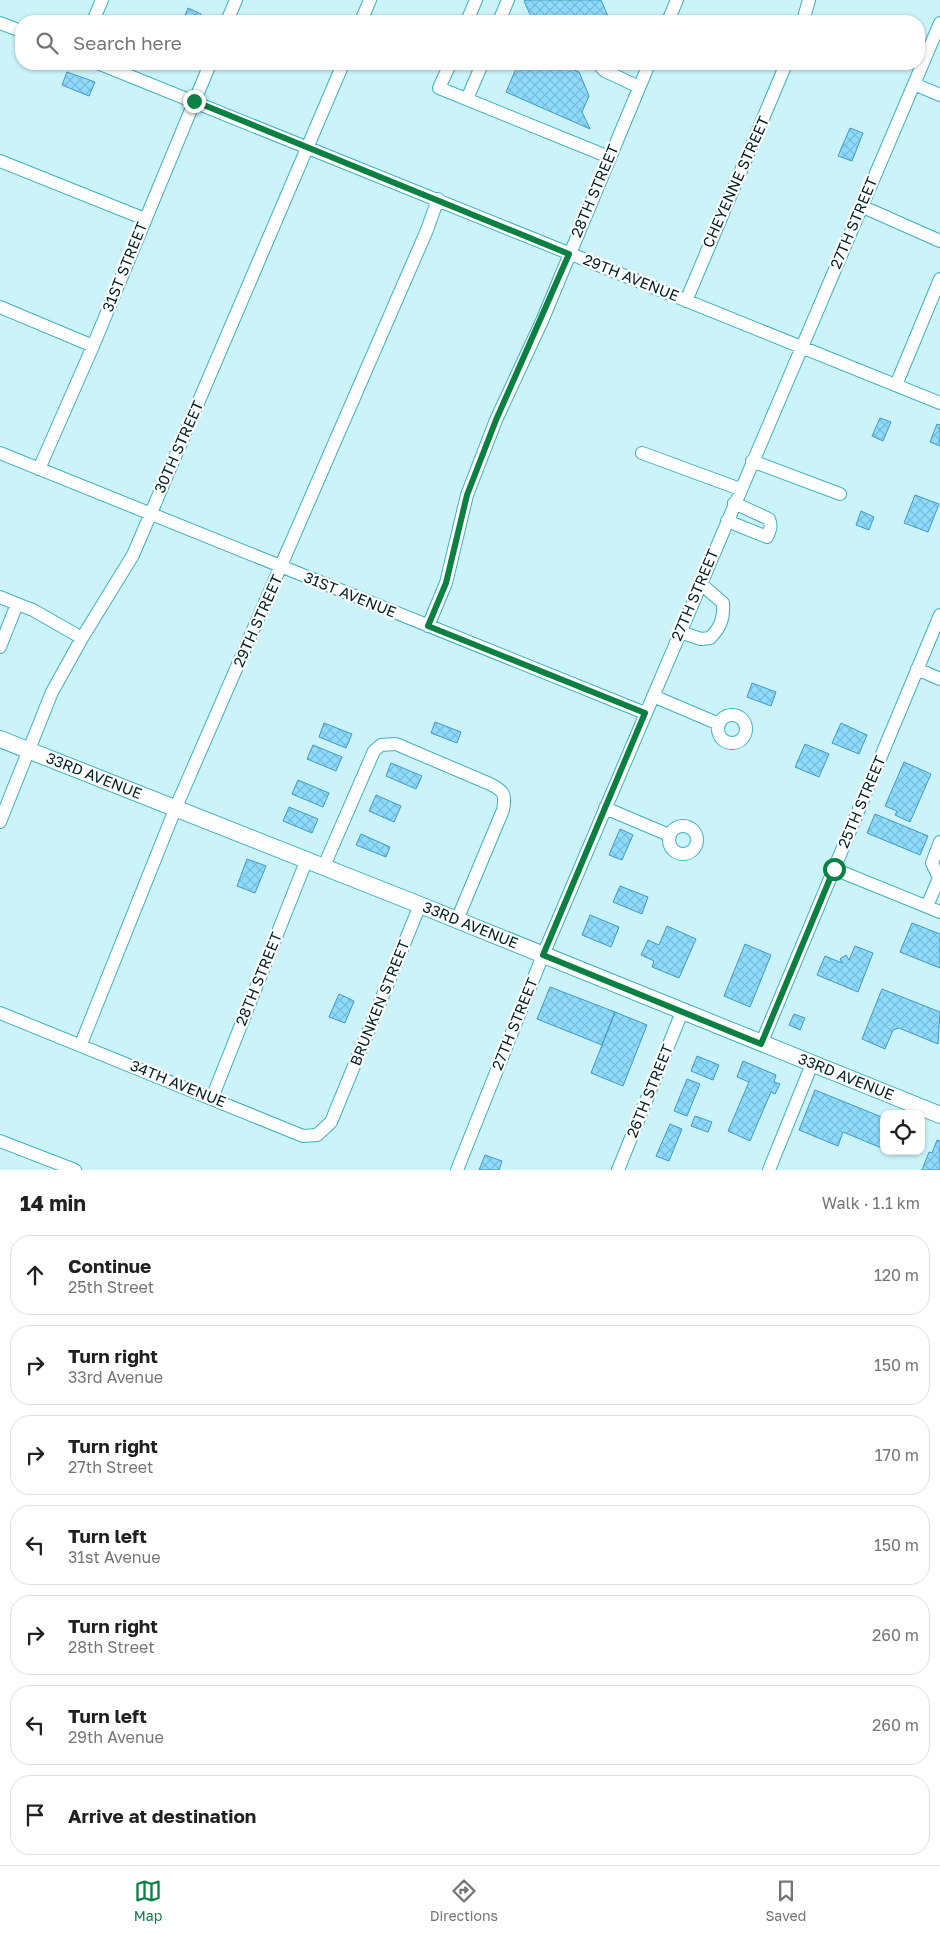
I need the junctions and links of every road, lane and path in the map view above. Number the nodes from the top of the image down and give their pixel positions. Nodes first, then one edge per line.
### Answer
1 (102, 0) edge
2 (236, 0) edge
3 (370, 0) edge
4 (476, 0) edge
5 (508, 0) edge
6 (677, 0) edge
7 (809, 0) edge
8 (96, 15) edge
9 (230, 15) edge
10 (364, 15) edge
11 (470, 15) edge
12 (502, 15) edge
13 (671, 15) edge
14 (805, 15) edge
15 (0, 23) edge
16 (940, 23) edge
17 (15, 29) edge
18 (925, 58) edge
19 (115, 70) edge
20 (207, 70) edge
21 (340, 70) edge
22 (447, 70) edge
23 (479, 70) edge
24 (604, 70) edge
25 (646, 70) edge
26 (783, 70) edge
27 (920, 70) edge
28 (914, 84) junction
29 (639, 87) junction
30 (940, 95) edge
31 (467, 99) junction
32 (194, 101) junction
33 (308, 146) junction
34 (609, 157) junction
35 (0, 161) edge
36 (438, 199) junction
37 (860, 206) junction
38 (145, 219) junction
39 (940, 241) edge
40 (569, 254) junction
41 (940, 279) edge
42 (686, 301) junction
43 (0, 307) edge
44 (93, 346) junction
45 (800, 347) junction
46 (896, 385) junction
47 (940, 402) edge
48 (0, 453) edge
49 (642, 453) dead end
50 (752, 461) junction
51 (39, 469) junction
52 (740, 489) junction
53 (840, 494) dead end
54 (734, 503) junction
55 (150, 514) junction
56 (727, 521) junction
57 (282, 567) junction
58 (700, 583) junction
59 (0, 597) edge
60 (17, 604) junction
61 (940, 616) edge
62 (428, 626) junction
63 (680, 632) junction
64 (82, 638) junction
65 (0, 647) edge
66 (917, 669) junction
67 (940, 679) edge
68 (653, 696) junction
69 (645, 713) junction
70 (718, 724) dead end
71 (0, 739) edge
72 (28, 750) junction
73 (176, 808) junction
74 (605, 808) junction
75 (0, 822) edge
76 (669, 835) dead end
77 (940, 842) edge
78 (306, 859) junction
79 (324, 866) junction
80 (834, 869) junction
81 (940, 878) edge
82 (420, 905) junction
83 (927, 906) junction
84 (940, 912) edge
85 (457, 920) junction
86 (543, 955) junction
87 (682, 1012) junction
88 (0, 1013) edge
89 (81, 1044) junction
90 (761, 1044) junction
91 (812, 1064) junction
92 (212, 1098) junction
93 (340, 1101) joint
94 (940, 1115) edge
95 (0, 1141) edge
96 (75, 1170) edge
97 (457, 1170) edge
98 (618, 1170) edge
99 (769, 1170) edge

1 - 8 street
2 - 9 street
3 - 10 street
4 - 11 street
5 - 12 street
6 - 13 street
7 - 14 street
15 - 17 street
16 - 18 street, 27TH STREET
19 - 32 street, 29TH AVENUE
20 - 32 street, 31ST STREET
21 - 33 street, 30TH STREET
22 - 31 street
23 - 31 street
24 - 29 street
25 - 29 street, 28TH STREET
26 - 42 street, CHEYENNE STREET
27 - 28 street, 27TH STREET
28 - 30 street
28 - 37 street, 27TH STREET
29 - 34 street, 28TH STREET
31 - 34 street
32 - 33 street, 29TH AVENUE
32 - 38 street, 31ST STREET
33 - 36 street, 29TH AVENUE
33 - 55 street, 30TH STREET
34 - 40 street, 28TH STREET
35 - 38 street
36 - 40 street, 29TH AVENUE
36 - 57 street, 29TH STREET
37 - 39 street
37 - 45 street, 27TH STREET
38 - 44 street, 31ST STREET
40 - 42 street, 29TH AVENUE
40 - 62 street, 28TH STREET
41 - 46 street
42 - 45 street, 29TH AVENUE
43 - 44 street
44 - 51 street, 31ST STREET
45 - 46 street, 29TH AVENUE
45 - 50 street, 27TH STREET
46 - 47 street, 29TH AVENUE
48 - 51 street, 31ST AVENUE
49 - 52 street
50 - 52 street, 27TH STREET
50 - 53 street
51 - 55 street, 31ST AVENUE
52 - 54 street, 27TH STREET
54 - 56 street, 27TH STREET
54 - 56 street
55 - 57 street, 31ST AVENUE
55 - 64 street, 30TH STREET
56 - 58 street, 27TH STREET
57 - 62 street, 31ST AVENUE
57 - 73 street, 29TH STREET
58 - 63 street, 27TH STREET
58 - 63 street
59 - 60 street
60 - 64 street
60 - 65 street
61 - 66 street, 25TH STREET
62 - 69 street, 31ST AVENUE
63 - 68 street, 27TH STREET
64 - 72 street, 30TH STREET
66 - 67 street
66 - 80 street, 25TH STREET
68 - 69 street, 27TH STREET
68 - 70 street
69 - 74 street, 27TH STREET
71 - 72 main road, 33RD AVENUE
72 - 73 main road, 33RD AVENUE
72 - 75 street, 30TH STREET
73 - 78 main road, 33RD AVENUE
73 - 89 street, 29TH STREET
74 - 76 street
74 - 86 street, 27TH STREET
77 - 81 street
78 - 79 main road, 33RD AVENUE
78 - 92 street, 28TH STREET
79 - 82 main road, 33RD AVENUE
79 - 85 street
80 - 83 street
80 - 90 street, 25TH STREET
81 - 83 street
82 - 85 main road, 33RD AVENUE
82 - 93 street, BRUNKEN STREET
83 - 84 street
85 - 86 main road, 33RD AVENUE
86 - 87 main road, 33RD AVENUE
86 - 97 street, 27TH STREET
87 - 90 main road, 33RD AVENUE
87 - 98 street, 26TH STREET
88 - 89 street, 34TH AVENUE
89 - 92 street, 34TH AVENUE
90 - 91 main road, 33RD AVENUE
91 - 94 main road, 33RD AVENUE
91 - 99 street
92 - 93 street, 34TH AVENUE
95 - 96 street

